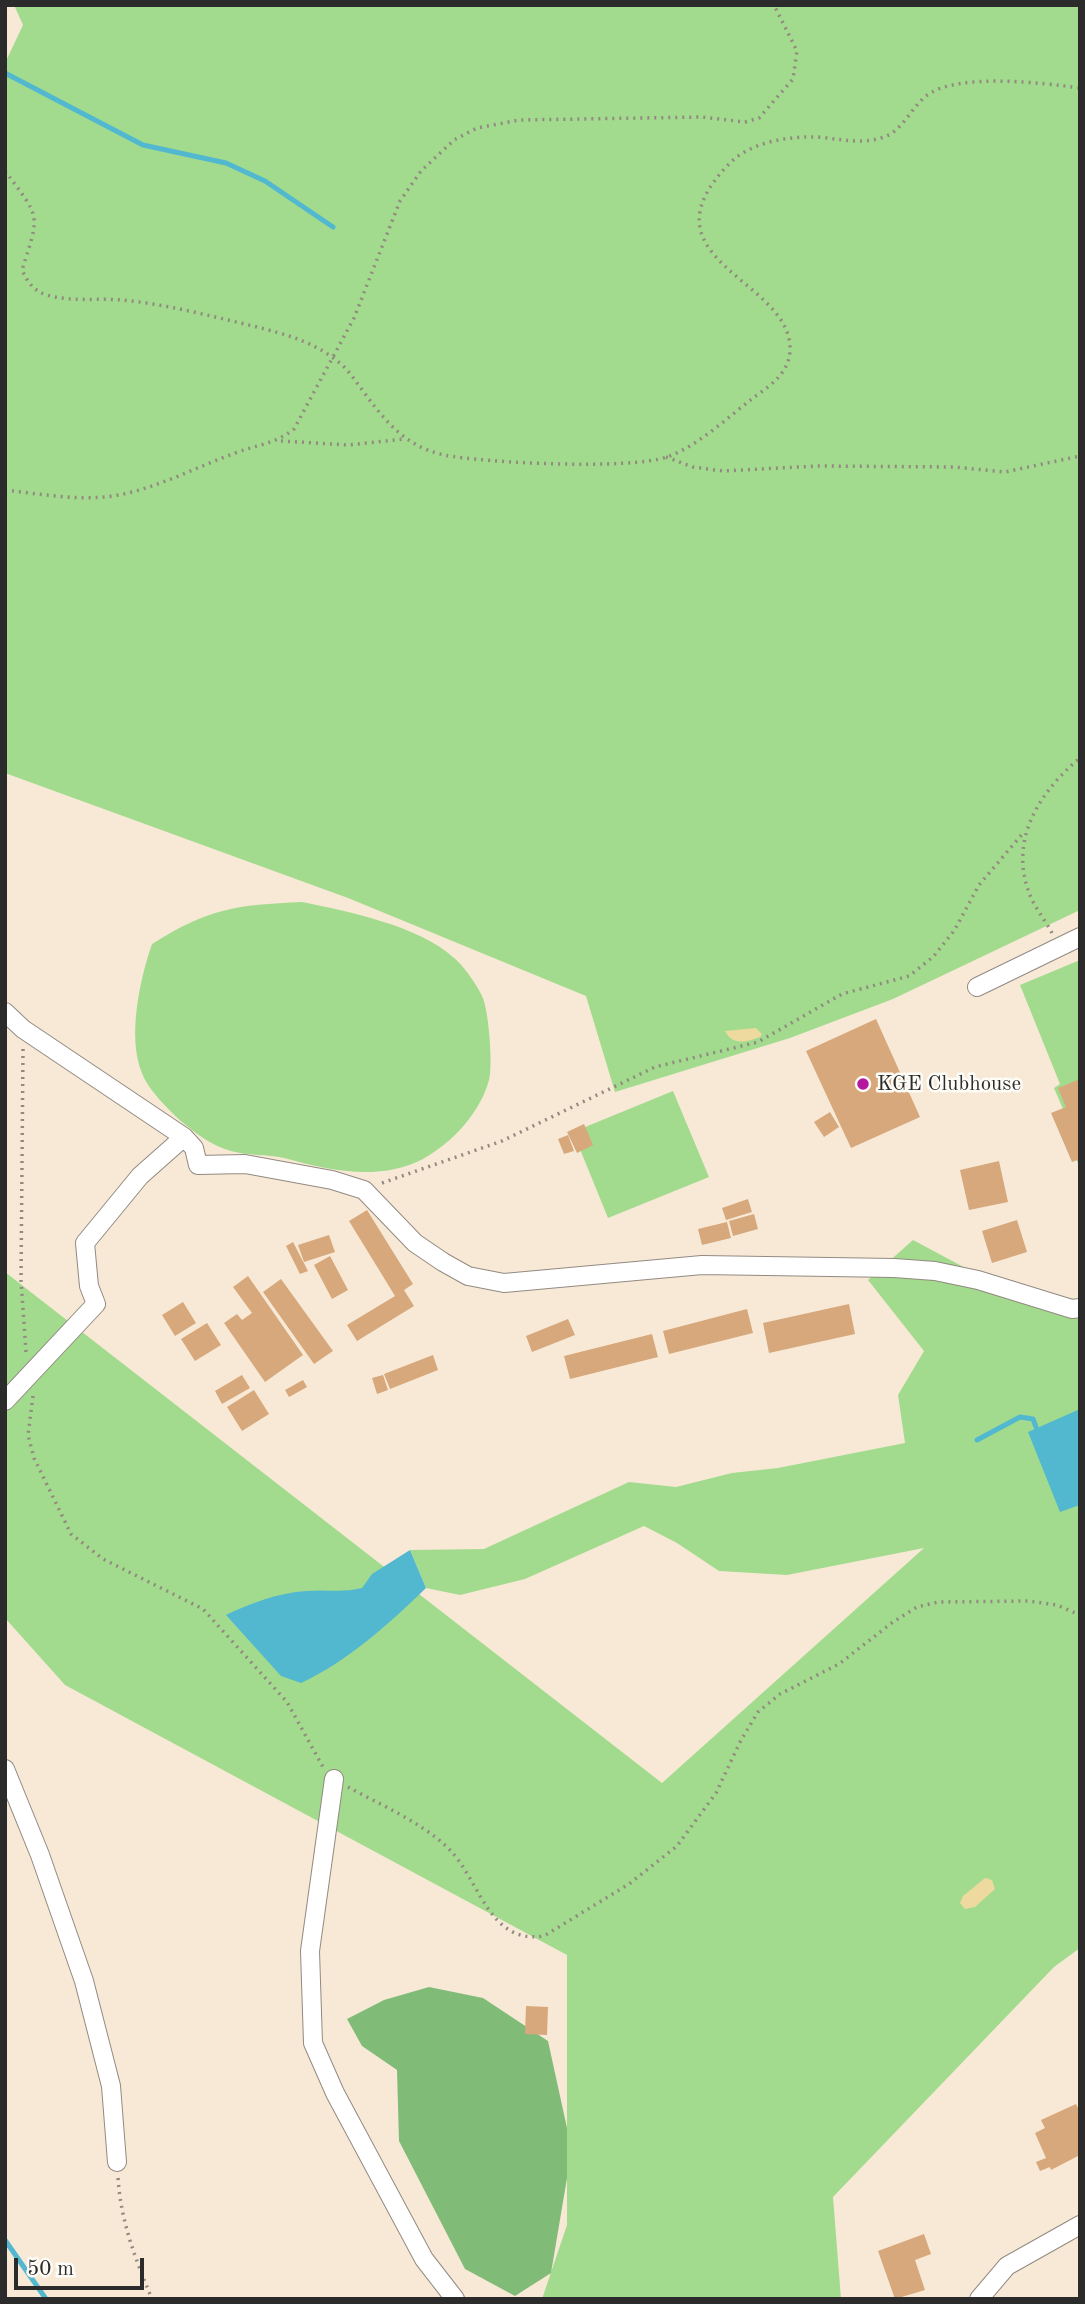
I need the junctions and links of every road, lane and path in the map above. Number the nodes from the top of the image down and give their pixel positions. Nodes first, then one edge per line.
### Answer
1 (774, 5) edge
2 (1080, 88) edge
3 (5, 171) edge
4 (333, 358) junction
5 (404, 439) junction
6 (279, 441) junction
7 (1080, 456) edge
8 (666, 457) junction
9 (5, 490) edge
10 (1080, 758) edge
11 (1024, 832) junction
12 (1080, 937) edge
13 (1060, 946) junction
14 (977, 987) dead end
15 (5, 1012) edge
16 (23, 1029) junction
17 (184, 1137) junction
18 (364, 1190) junction
19 (1080, 1308) edge
20 (33, 1373) junction
21 (5, 1401) edge
22 (1080, 1615) edge
23 (5, 1769) edge
24 (334, 1779) junction
25 (117, 2162) joint
26 (1080, 2225) edge
27 (152, 2299) edge
28 (454, 2299) edge
29 (979, 2299) edge

1 - 4 path
2 - 8 path
3 - 4 path
4 - 5 path
4 - 6 path
5 - 6 path
5 - 8 path
6 - 9 path
7 - 8 path
10 - 11 path
11 - 13 path
11 - 18 path
12 - 13 street
13 - 14 street
15 - 16 street
16 - 17 street
16 - 20 path
17 - 18 street
17 - 20 street
18 - 19 street
20 - 21 street
20 - 24 path
22 - 24 path
23 - 25 street
24 - 28 street
25 - 27 path
26 - 29 street

